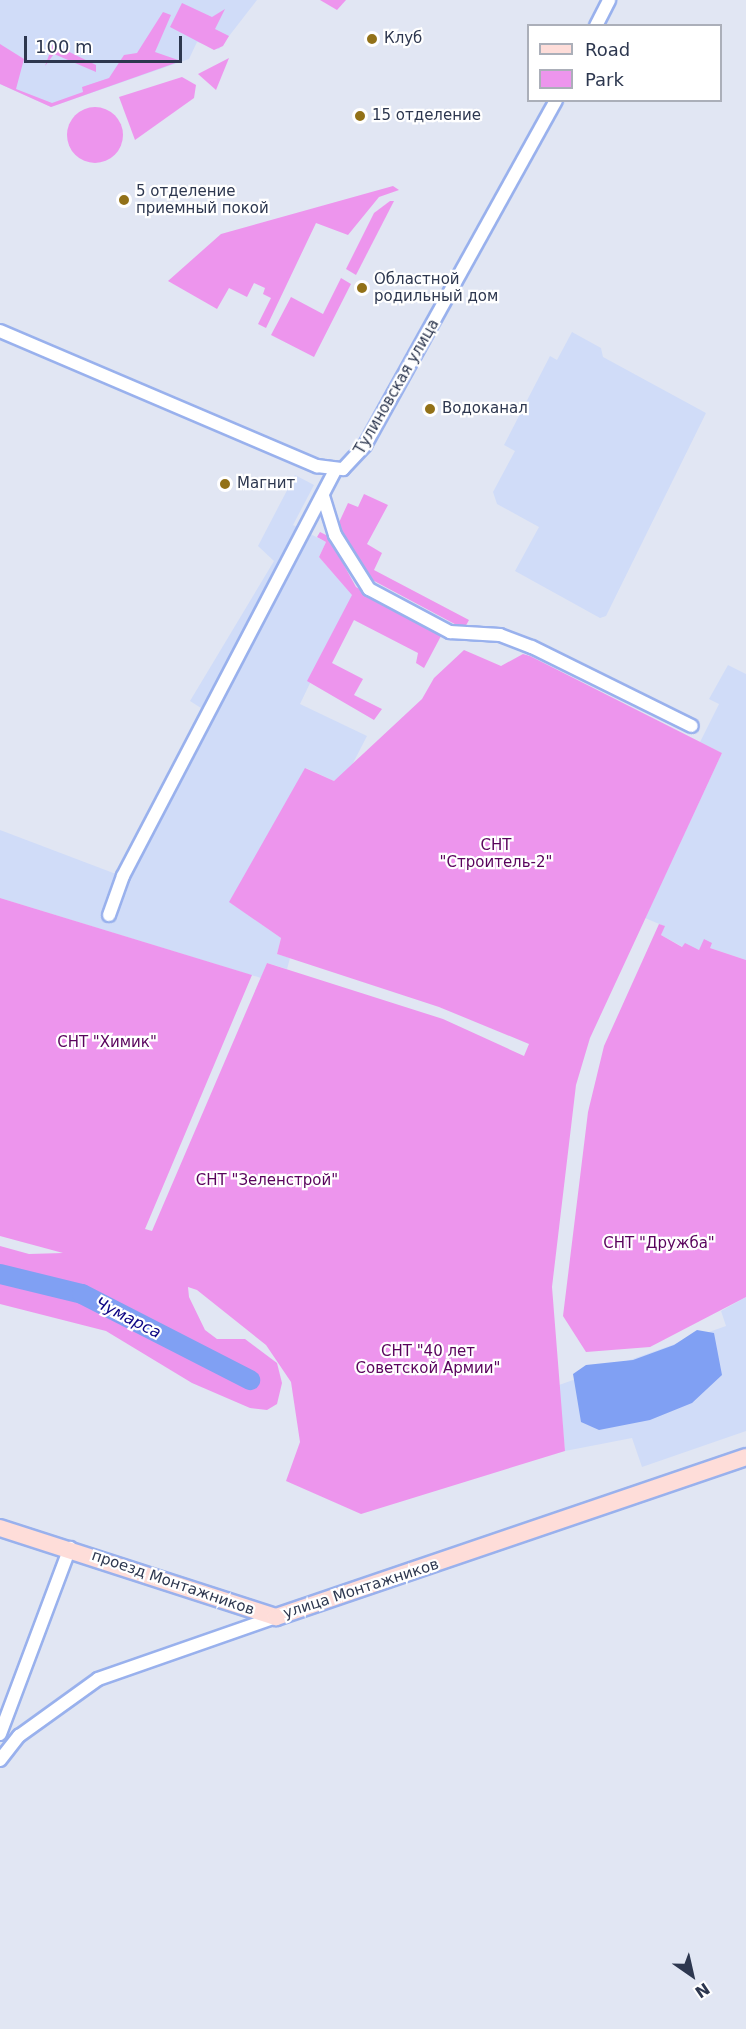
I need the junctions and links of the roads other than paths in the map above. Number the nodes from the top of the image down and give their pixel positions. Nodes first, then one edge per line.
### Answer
1 (609, 0) edge
2 (597, 24) edge
3 (555, 102) edge
4 (0, 330) edge
5 (336, 469) junction
6 (323, 496) junction
7 (692, 726) dead end
8 (109, 915) dead end
9 (746, 1457) edge
10 (0, 1528) edge
11 (70, 1548) junction
12 (276, 1617) junction
13 (0, 1734) edge
14 (0, 1760) edge

1 - 2 street
3 - 5 street, Тулиновская улица
4 - 5 street
5 - 6 street
6 - 7 street
6 - 8 street
9 - 12 main road, улица Монтажников
10 - 11 main road, проезд Монтажников
11 - 12 main road, проезд Монтажников
11 - 13 street
12 - 14 street, улица Монтажников

